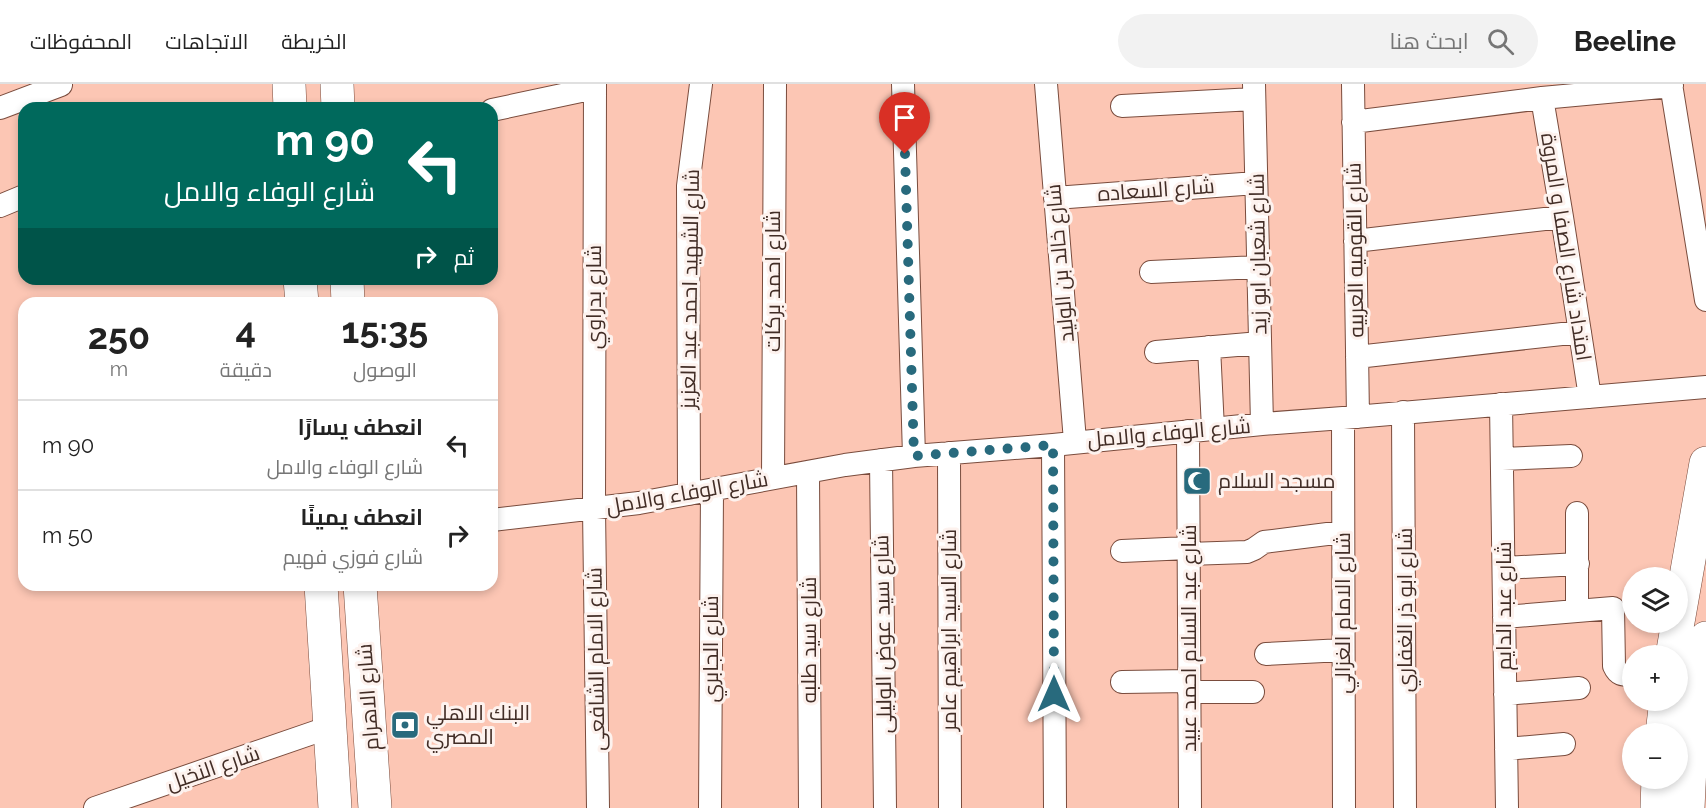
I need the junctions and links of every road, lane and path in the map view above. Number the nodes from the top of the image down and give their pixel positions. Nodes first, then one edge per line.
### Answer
1 (289, 84) edge
2 (337, 84) edge
3 (700, 84) edge
4 (775, 84) edge
5 (903, 84) edge
6 (1046, 84) edge
7 (1353, 84) edge
8 (61, 85) edge
9 (1672, 85) edge
10 (595, 86) edge
11 (561, 89) edge
12 (1254, 92) edge
13 (1542, 98) junction
14 (290, 102) edge
15 (338, 102) edge
16 (1122, 106) dead end
17 (0, 108) edge
18 (498, 108) edge
19 (1353, 122) junction
20 (1256, 183) junction
21 (18, 198) edge
22 (1055, 198) junction
23 (0, 206) edge
24 (1562, 217) junction
25 (1354, 241) junction
26 (1258, 267) junction
27 (1151, 272) dead end
28 (1706, 300) edge
29 (1580, 332) junction
30 (1260, 343) junction
31 (1209, 347) junction
32 (1156, 352) dead end
33 (1357, 357) junction
34 (1706, 387) edge
35 (1590, 397) junction
36 (1501, 404) junction
37 (1403, 412) junction
38 (1350, 417) junction
39 (1262, 424) junction
40 (1213, 429) junction
41 (1188, 432) junction
42 (1064, 443) junction
43 (949, 453) junction
44 (914, 456) junction
45 (1571, 456) dead end
46 (1502, 459) junction
47 (881, 460) junction
48 (1706, 463) edge
49 (808, 472) junction
50 (773, 478) junction
51 (712, 490) junction
52 (689, 494) junction
53 (594, 509) junction
54 (1578, 513) dead end
55 (498, 519) edge
56 (1343, 532) junction
57 (1122, 551) dead end
58 (1188, 551) junction
59 (1578, 564) junction
60 (1504, 568) junction
61 (321, 591) edge
62 (360, 591) edge
63 (1577, 611) junction
64 (1504, 617) junction
65 (1343, 650) junction
66 (1266, 654) dead end
67 (1696, 656) edge
68 (1622, 675) edge
69 (1122, 682) dead end
70 (1189, 687) junction
71 (1579, 688) dead end
72 (1254, 692) dead end
73 (1505, 694) junction
74 (330, 727) junction
75 (1564, 744) dead end
76 (1506, 749) junction
77 (1658, 789) edge
78 (96, 808) edge
79 (335, 808) edge
80 (375, 808) edge
81 (598, 808) edge
82 (710, 808) edge
83 (810, 808) edge
84 (885, 808) edge
85 (950, 808) edge
86 (1055, 808) edge
87 (1190, 808) edge
88 (1344, 808) edge
89 (1405, 808) edge
90 (1506, 808) edge
91 (1657, 808) edge
92 (1688, 808) edge

1 - 14 main road
2 - 15 main road
3 - 52 street, شارع الشهيد احمد عبد العزيز
4 - 50 street, شارع احمد بركات
5 - 44 street
6 - 22 street, شارع خالد بن الوليد
7 - 19 street, شارع القوميه العربيه
8 - 17 street
9 - 13 street
9 - 28 street
10 - 11 street
10 - 53 street, شارع بدراوي
11 - 18 street
12 - 16 street
12 - 20 street, شارع شعبان ابو زيد
13 - 19 street
13 - 24 street, امتداد شارع الصفا و المروة
19 - 25 street, شارع القوميه العربيه
20 - 22 street, شارع السعاده
20 - 26 street, شارع شعبان ابو زيد
21 - 23 street
22 - 42 street, شارع خالد بن الوليد
24 - 25 street
24 - 29 street, امتداد شارع الصفا و المروة
25 - 33 street, شارع القوميه العربيه
26 - 27 street
26 - 30 street, شارع شعبان ابو زيد
29 - 33 street
29 - 35 street, امتداد شارع الصفا و المروة
30 - 31 street
30 - 39 street, شارع شعبان ابو زيد
31 - 32 street
31 - 40 street
33 - 38 street, شارع القوميه العربيه
34 - 35 street, شارع الوفاء والامل
35 - 36 street, شارع الوفاء والامل
36 - 37 street, شارع الوفاء والامل
36 - 46 street, شارع عبد الدايم
37 - 38 street, شارع الوفاء والامل
37 - 89 street, شارع ابو ذر الغفاري
38 - 39 street, شارع الوفاء والامل
38 - 56 street, شارع الامام الغزالي
39 - 40 street, شارع الوفاء والامل
40 - 41 street, شارع الوفاء والامل
41 - 42 street, شارع الوفاء والامل
41 - 58 street, شارع عبد السلام احمد عبيد
42 - 43 street, شارع الوفاء والامل
42 - 86 street, شارع خالد بن الوليد
43 - 44 street, شارع الوفاء والامل
43 - 85 street, شارع السيد ابراهيم عامر
44 - 47 street, شارع الوفاء والامل
45 - 46 street
46 - 60 street, شارع عبد الدايم
47 - 49 street, شارع الوفاء والامل
47 - 84 street, شارع سيد عوض الوليلى
48 - 67 main road
49 - 50 street, شارع الوفاء والامل
49 - 83 street, شارع سيد طلبه
50 - 51 street, شارع الوفاء والامل
51 - 52 street, شارع الوفاء والامل
51 - 82 street, شارع الجابري
52 - 53 street, شارع الوفاء والامل
53 - 55 street, شارع الوفاء والامل
53 - 81 street, شارع الامام الشافعى
54 - 59 street
56 - 58 street
56 - 65 street, شارع الامام الغزالي
57 - 58 street
58 - 70 street, شارع عبد السلام احمد عبيد
59 - 60 street
59 - 63 street
60 - 64 street, شارع عبد الدايم
61 - 74 main road, شارع الاهرام
62 - 80 main road, شارع الاهرام
63 - 64 street
63 - 68 street
64 - 73 street, شارع عبد الدايم
65 - 66 street
65 - 88 street, شارع الامام الغزالي
67 - 92 main road
69 - 70 street
70 - 72 street
70 - 87 street, شارع عبد السلام احمد عبيد
71 - 73 street
73 - 76 street, شارع عبد الدايم
74 - 78 street, شارع النخيل
74 - 79 main road, شارع الاهرام
75 - 76 street
76 - 90 street, شارع عبد الدايم
77 - 91 main road

